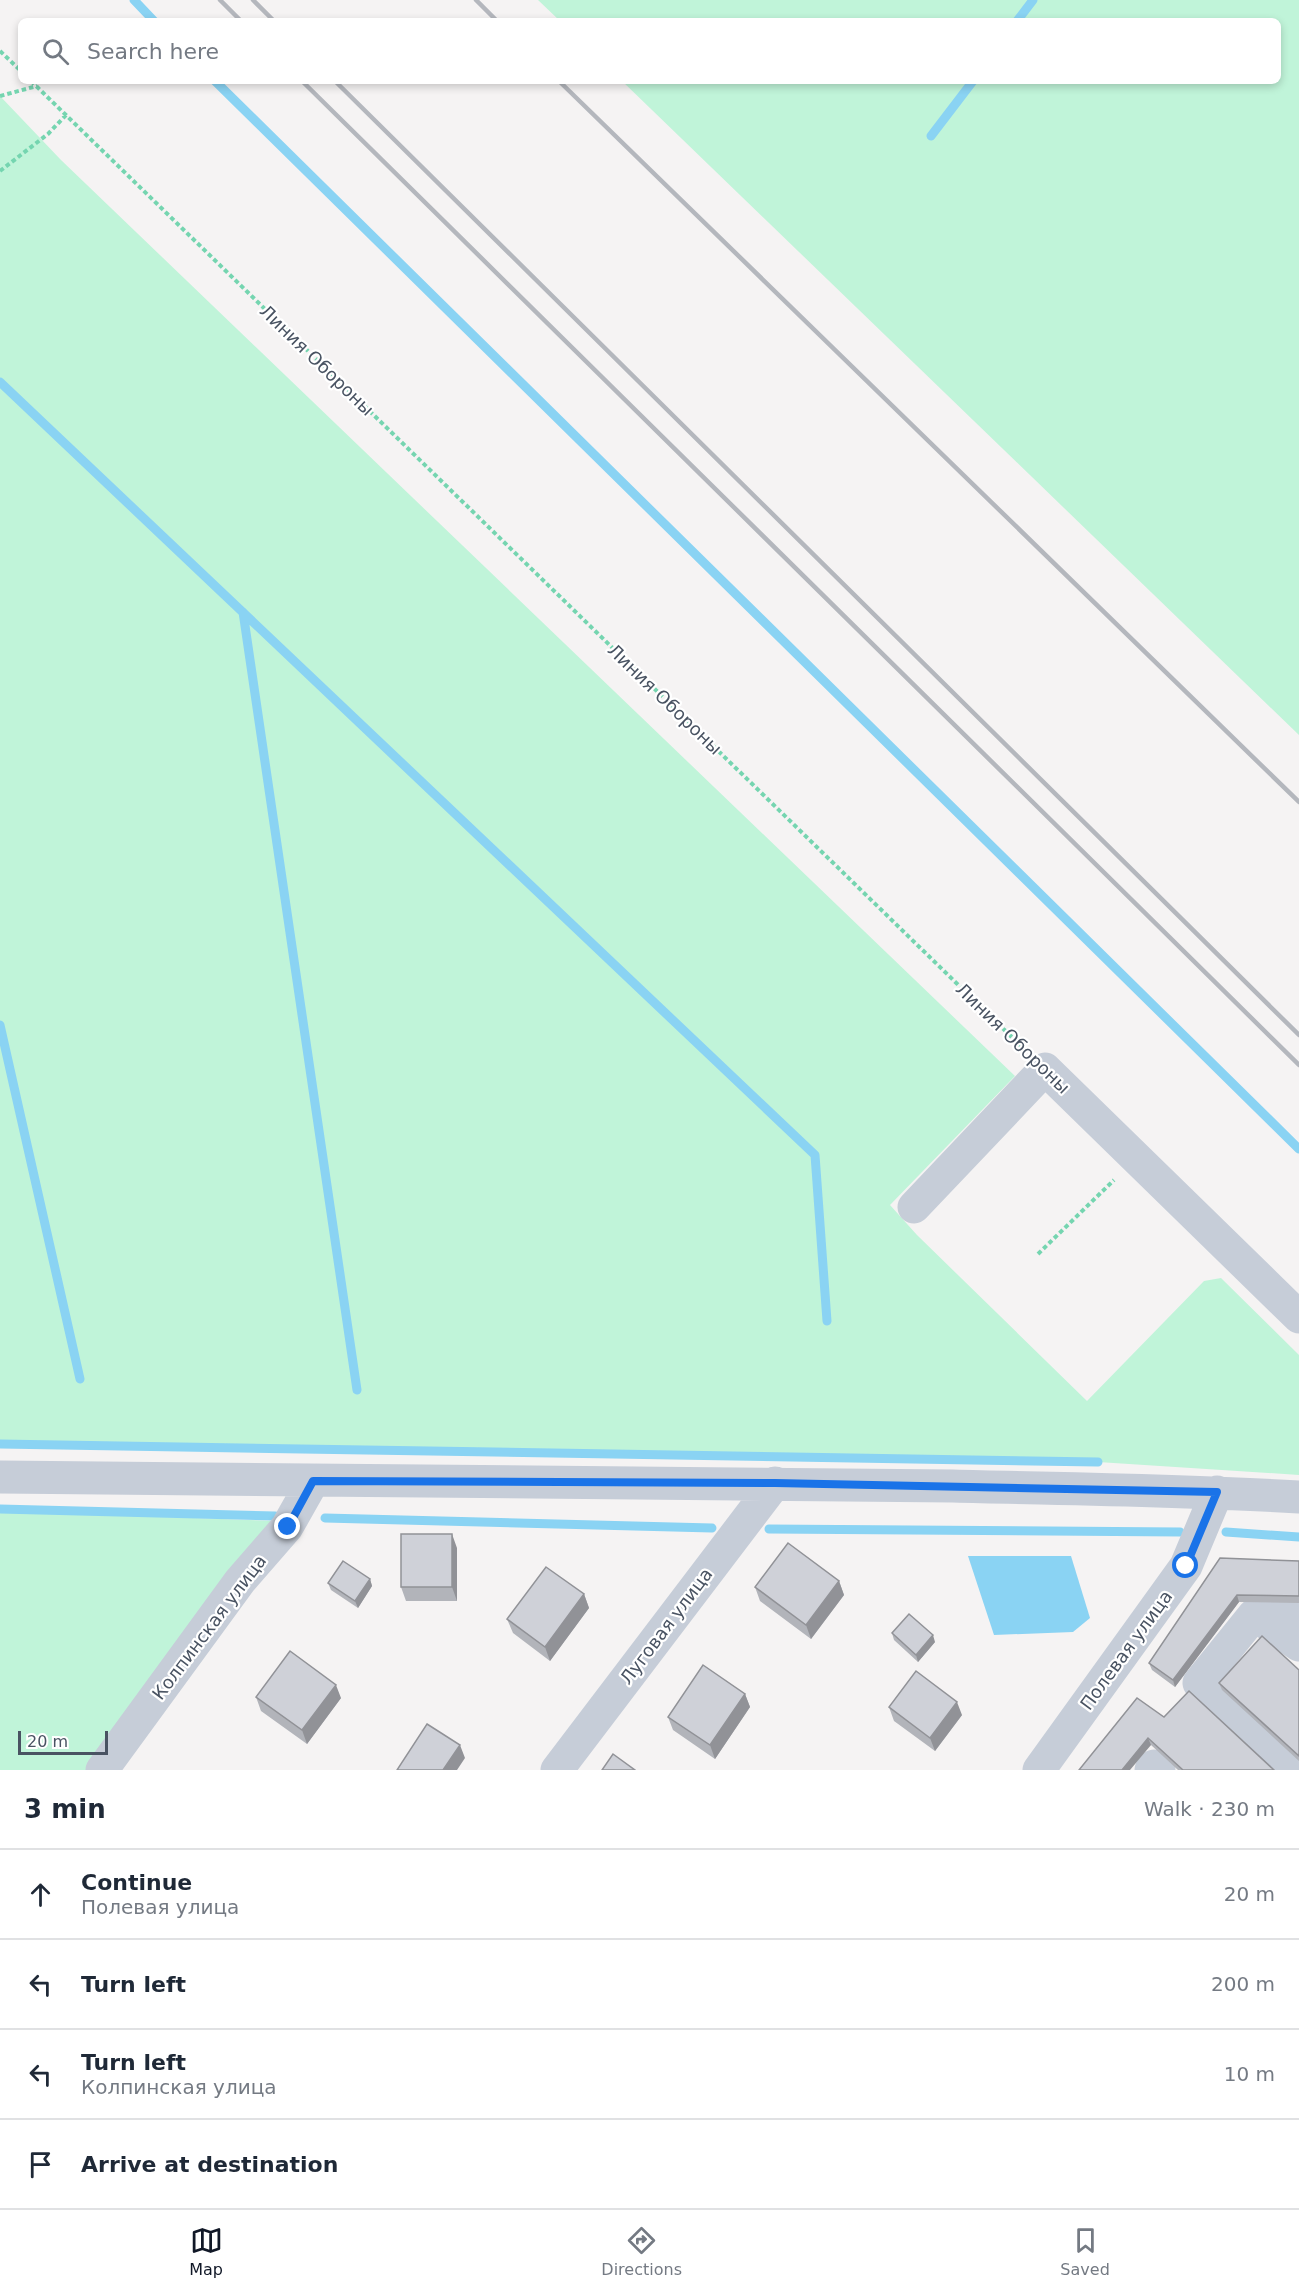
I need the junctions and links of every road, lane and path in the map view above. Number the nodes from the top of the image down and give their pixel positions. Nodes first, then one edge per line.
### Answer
1 (0, 51) edge
2 (18, 68) edge
3 (35, 84) edge
4 (37, 86) junction
5 (0, 96) edge
6 (66, 115) junction
7 (0, 171) edge
8 (1045, 1069) junction
9 (1136, 1158) junction
10 (914, 1207) dead end
11 (1038, 1254) dead end
12 (1299, 1317) edge
13 (0, 1477) edge
14 (313, 1481) junction
15 (775, 1483) junction
16 (1217, 1492) junction
17 (1299, 1497) edge
18 (1254, 1615) junction
19 (1299, 1619) edge
20 (1299, 1645) edge
21 (102, 1770) edge
22 (557, 1770) edge
23 (1039, 1770) edge
24 (1151, 1770) edge
25 (1159, 1770) edge
26 (1294, 1770) edge

1 - 2 path
3 - 4 path, Линия Обороны
4 - 5 path
4 - 6 path, Линия Обороны
6 - 7 path
6 - 8 path, Линия Обороны
8 - 9 street, Линия Обороны
8 - 10 street
9 - 11 path
9 - 12 street, Линия Обороны
13 - 14 street
14 - 15 street
14 - 21 street, Колпинская улица
15 - 16 street
15 - 22 street, Луговая улица
16 - 17 street
16 - 23 street, Полевая улица
18 - 19 street
18 - 20 street
18 - 26 street
24 - 25 street

